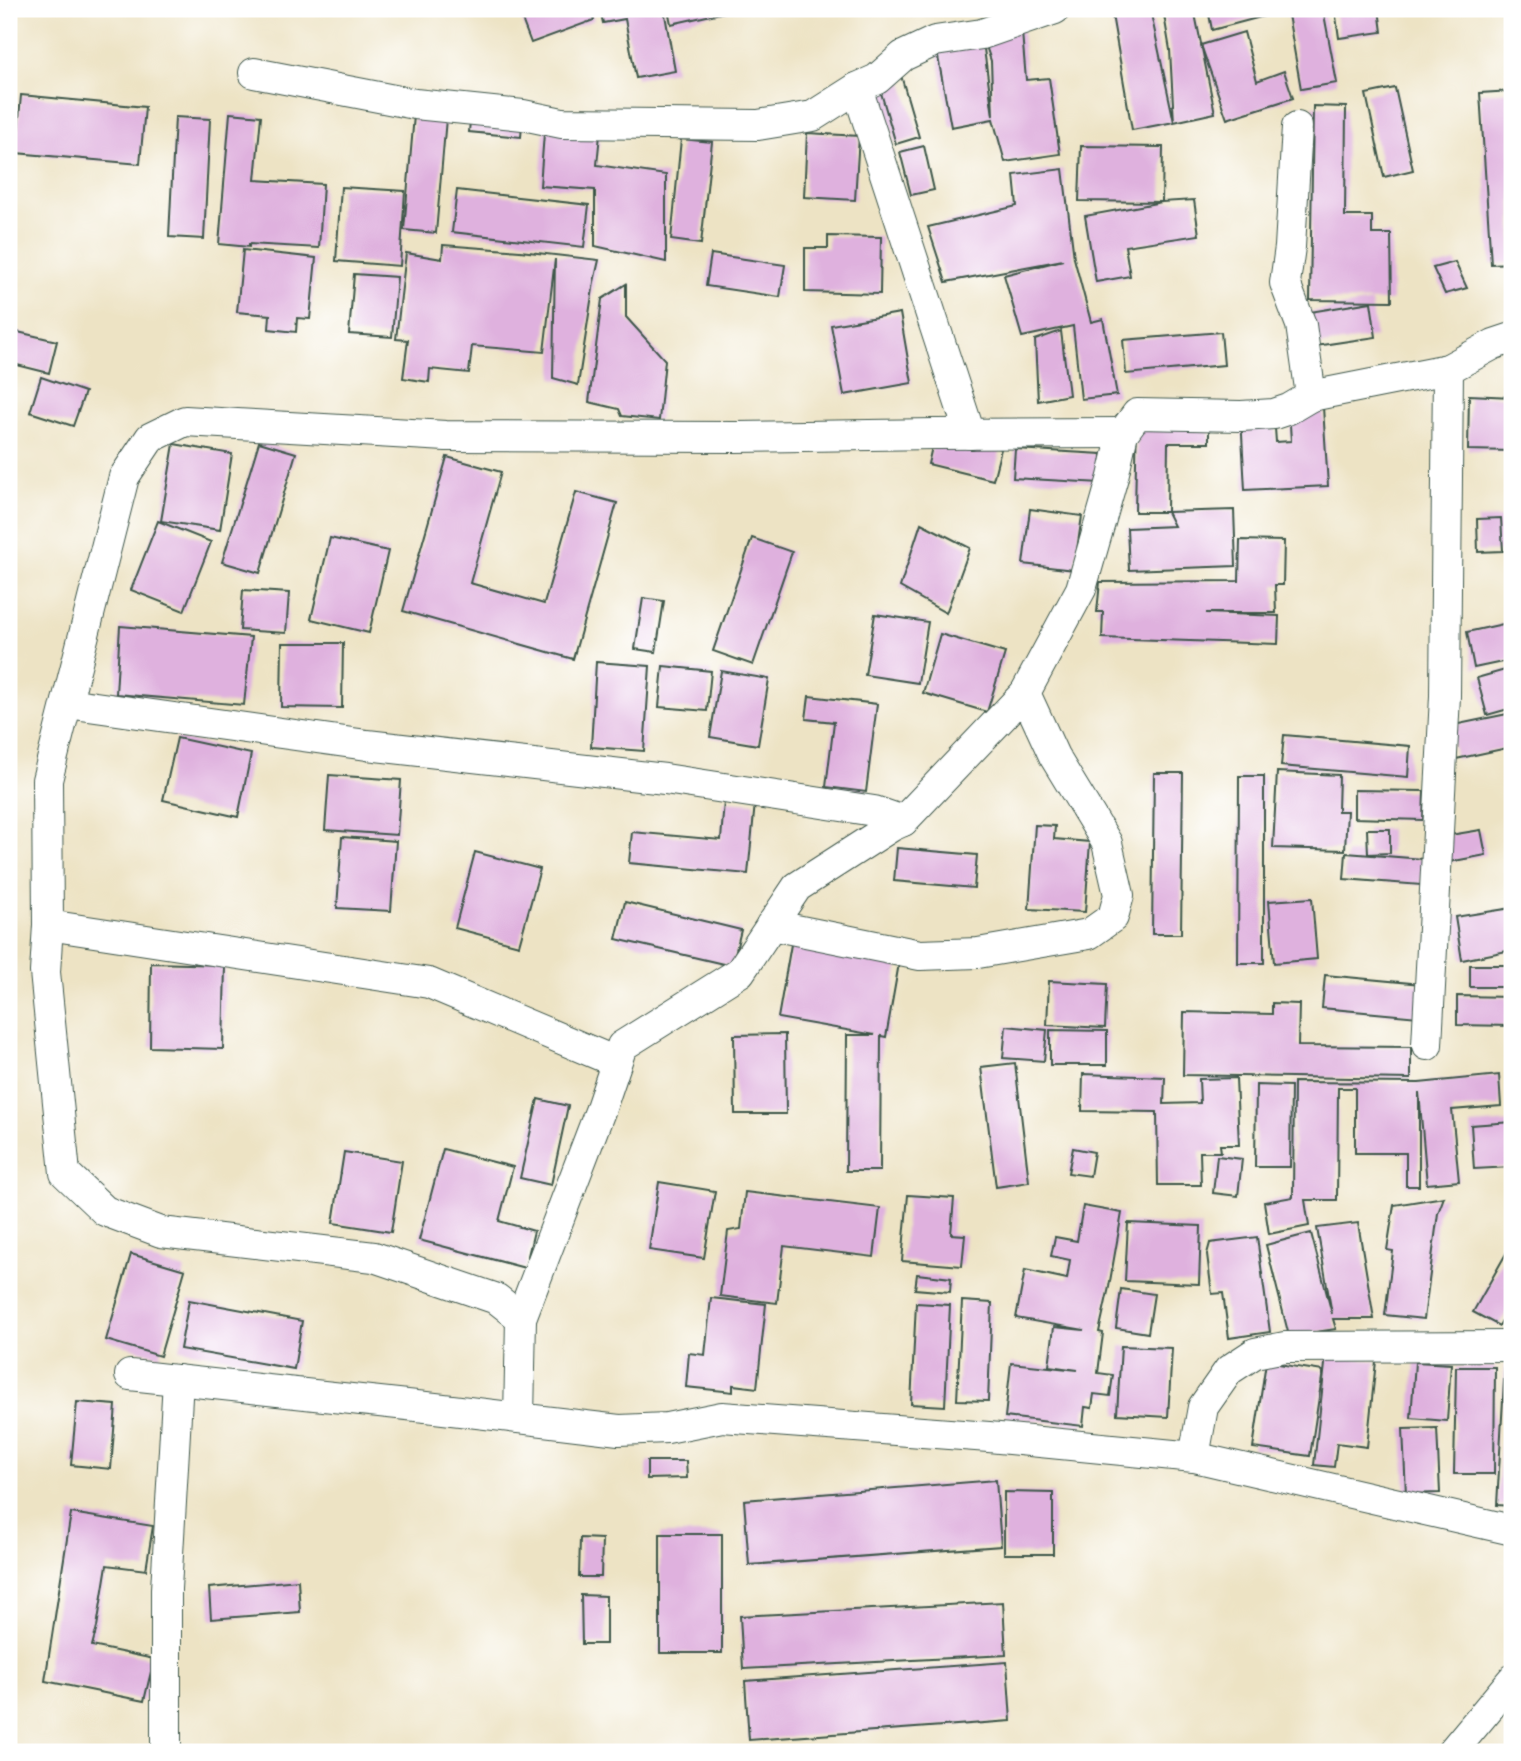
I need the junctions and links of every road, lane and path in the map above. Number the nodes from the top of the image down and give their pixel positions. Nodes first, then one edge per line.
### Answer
1 (1055, 9) edge
2 (254, 72) dead end
3 (857, 88) junction
4 (1297, 127) dead end
5 (1512, 338) edge
6 (1448, 369) junction
7 (1311, 396) junction
8 (1123, 433) junction
9 (970, 434) junction
10 (1025, 693) junction
11 (67, 703) junction
12 (903, 821) junction
13 (48, 925) junction
14 (771, 925) junction
15 (1427, 1045) dead end
16 (616, 1062) junction
17 (521, 1318) junction
18 (1512, 1346) edge
19 (130, 1374) dead end
20 (178, 1380) junction
21 (519, 1418) junction
22 (1194, 1457) junction
23 (1512, 1530) edge
24 (1512, 1680) edge
25 (166, 1752) edge
26 (1452, 1752) edge

1 - 3 street
2 - 3 street
3 - 9 street
4 - 7 street
5 - 6 street
6 - 7 street
6 - 15 street
7 - 8 street
8 - 9 street
8 - 10 street
9 - 11 street
10 - 12 street
10 - 14 street
11 - 12 street
11 - 13 street
12 - 14 street
13 - 16 street
13 - 17 street
14 - 16 street
16 - 17 street
17 - 21 street
18 - 22 street
19 - 20 street
20 - 21 street
20 - 25 street
21 - 22 street
22 - 23 street
24 - 26 street

